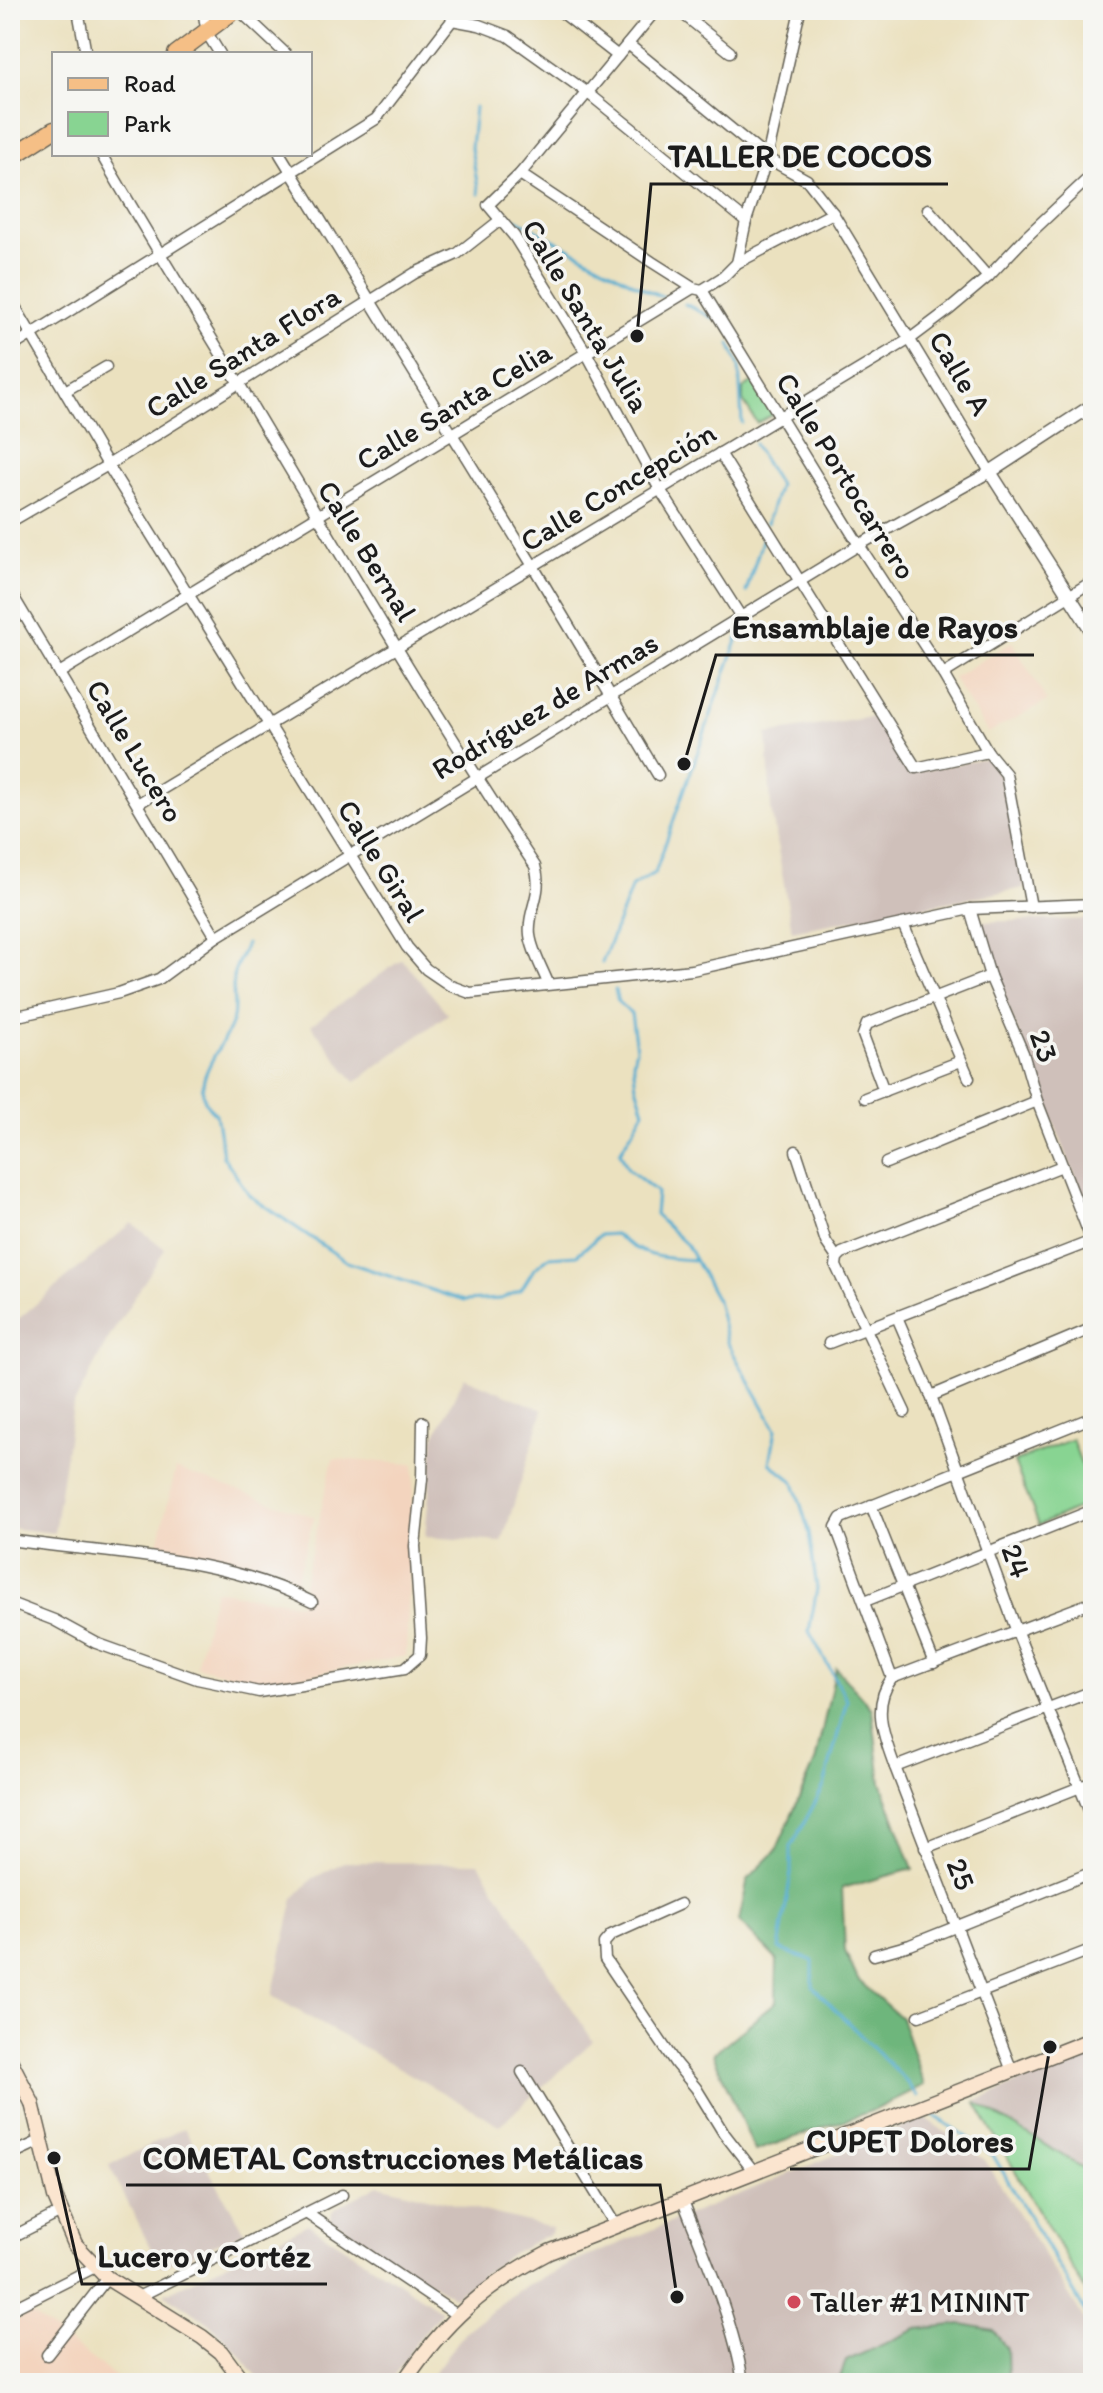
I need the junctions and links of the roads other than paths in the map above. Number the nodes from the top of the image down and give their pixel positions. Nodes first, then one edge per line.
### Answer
1 (78, 10) edge
2 (203, 10) edge
3 (237, 10) edge
4 (460, 10) edge
5 (559, 10) edge
6 (656, 10) edge
7 (678, 10) edge
8 (800, 10) edge
9 (452, 20) junction
10 (207, 33) junction
11 (628, 44) junction
12 (86, 52) edge
13 (179, 52) edge
14 (219, 52) edge
15 (284, 52) edge
16 (730, 52) dead end
17 (618, 56) junction
18 (588, 93) junction
19 (52, 131) edge
20 (102, 156) edge
21 (281, 156) edge
22 (10, 158) edge
23 (767, 158) junction
24 (291, 171) junction
25 (520, 174) junction
26 (1093, 174) edge
27 (928, 209) dead end
28 (833, 213) junction
29 (499, 221) junction
30 (746, 221) junction
31 (158, 254) junction
32 (737, 263) junction
33 (988, 277) junction
34 (698, 289) junction
35 (10, 298) edge
36 (369, 301) junction
37 (32, 335) junction
38 (910, 339) junction
39 (10, 348) edge
40 (587, 354) junction
41 (106, 367) dead end
42 (239, 384) junction
43 (65, 391) junction
44 (1093, 405) edge
45 (780, 417) junction
46 (453, 435) junction
47 (720, 453) junction
48 (108, 465) junction
49 (990, 472) junction
50 (659, 488) junction
51 (317, 517) junction
52 (10, 522) edge
53 (859, 545) junction
54 (533, 566) junction
55 (1093, 581) edge
56 (800, 582) junction
57 (10, 591) edge
58 (190, 594) junction
59 (1070, 596) junction
60 (741, 617) junction
61 (1093, 633) edge
62 (398, 647) junction
63 (59, 673) junction
64 (943, 674) junction
65 (610, 698) junction
66 (270, 725) junction
67 (988, 752) junction
68 (658, 775) dead end
69 (476, 778) junction
70 (139, 803) junction
71 (349, 856) junction
72 (1093, 904) edge
73 (1031, 907) junction
74 (970, 909) junction
75 (903, 924) junction
76 (216, 937) junction
77 (990, 976) junction
78 (548, 983) junction
79 (933, 997) junction
80 (10, 1014) edge
81 (961, 1061) junction
82 (969, 1078) dead end
83 (884, 1091) junction
84 (865, 1098) dead end
85 (1037, 1101) junction
86 (796, 1151) dead end
87 (886, 1163) dead end
88 (1062, 1166) junction
89 (1092, 1243) edge
90 (840, 1256) junction
91 (897, 1317) junction
92 (866, 1327) junction
93 (1093, 1328) edge
94 (829, 1343) dead end
95 (931, 1396) junction
96 (905, 1412) dead end
97 (1093, 1417) edge
98 (423, 1422) dead end
99 (957, 1470) junction
100 (871, 1505) junction
101 (1093, 1510) edge
102 (10, 1540) edge
103 (987, 1553) junction
104 (902, 1585) junction
105 (865, 1601) junction
106 (312, 1602) dead end
107 (1093, 1602) edge
108 (10, 1603) edge
109 (1017, 1632) junction
110 (934, 1663) junction
111 (892, 1678) junction
112 (1093, 1691) edge
113 (1048, 1709) junction
114 (895, 1767) junction
115 (1093, 1782) edge
116 (1080, 1787) junction
117 (1093, 1820) edge
118 (925, 1848) junction
119 (1093, 1872) edge
120 (680, 1904) dead end
121 (956, 1926) junction
122 (1093, 1949) edge
123 (874, 1955) dead end
124 (982, 1991) junction
125 (919, 2016) dead end
126 (1093, 2039) edge
127 (10, 2060) edge
128 (1012, 2071) junction
129 (522, 2072) dead end
130 (40, 2141) junction
131 (10, 2155) edge
132 (755, 2173) junction
133 (342, 2195) dead end
134 (683, 2201) junction
135 (61, 2212) junction
136 (306, 2213) junction
137 (616, 2226) junction
138 (10, 2238) edge
139 (95, 2267) junction
140 (107, 2278) junction
141 (138, 2297) junction
142 (10, 2310) edge
143 (457, 2315) junction
144 (47, 2355) dead end
145 (244, 2383) edge
146 (403, 2383) edge
147 (743, 2383) edge

1 - 12 street
2 - 10 street
3 - 10 main road
3 - 15 street
4 - 9 street
5 - 17 street
6 - 11 street
7 - 16 street
8 - 23 street
9 - 18 street
9 - 24 street
10 - 13 main road
10 - 14 street
11 - 17 street
11 - 23 street, Calle A
17 - 18 street
18 - 25 street
18 - 30 street
19 - 22 main road
20 - 31 street, Calle Bernal
21 - 24 street
23 - 28 street, Calle A
23 - 30 street
24 - 31 street
24 - 36 street
25 - 29 street, Calle Santa Julia
25 - 34 street
26 - 33 street, Calle Concepción
27 - 33 street
28 - 32 street, Calle Santa Celia
28 - 38 street, Calle A
29 - 36 street, Calle Santa Flora
29 - 40 street, Calle Santa Julia
30 - 32 street
31 - 37 street
31 - 42 street, Calle Bernal
32 - 34 street, Calle Santa Celia
33 - 38 street, Calle Concepción
34 - 40 street, Calle Santa Celia
34 - 45 street, Calle Portocarrero
35 - 37 street, Calle Giral
36 - 42 street, Calle Santa Flora
36 - 46 street
37 - 39 street
37 - 43 street, Calle Giral
38 - 45 street, Calle Concepción
38 - 49 street, Calle A
40 - 46 street, Calle Santa Celia
40 - 50 street, Calle Santa Julia
41 - 43 street
42 - 48 street, Calle Santa Flora
42 - 51 street, Calle Bernal
43 - 48 street, Calle Giral
44 - 49 street, Rodríguez de Armas
45 - 47 street, Calle Concepción
45 - 53 street, Calle Portocarrero
46 - 51 street, Calle Santa Celia
46 - 54 street
47 - 50 street, Calle Concepción
47 - 56 street
48 - 52 street, Calle Santa Flora
48 - 58 street, Calle Giral
49 - 53 street, Rodríguez de Armas
49 - 59 street, Calle A
50 - 54 street, Calle Concepción
50 - 60 street, Calle Santa Julia
51 - 58 street, Calle Santa Celia
51 - 62 street, Calle Bernal
53 - 56 street, Rodríguez de Armas
53 - 64 street, Calle Portocarrero
54 - 62 street, Calle Concepción
54 - 65 street
55 - 59 street
56 - 60 street, Rodríguez de Armas
56 - 67 street
57 - 63 street, Calle Lucero
58 - 63 street, Calle Santa Celia
58 - 66 street, Calle Giral
59 - 61 street, Calle A
59 - 64 street
60 - 65 street, Rodríguez de Armas
62 - 66 street, Calle Concepción
62 - 69 street, Calle Bernal
63 - 70 street, Calle Lucero
64 - 67 street, Calle Portocarrero
65 - 68 street
65 - 69 street, Rodríguez de Armas
66 - 70 street, Calle Concepción
66 - 71 street, Calle Giral
67 - 73 street, Calle Portocarrero
69 - 71 street, Rodríguez de Armas
69 - 78 street, Calle Bernal
70 - 76 street, Calle Lucero
71 - 76 street, Rodríguez de Armas
71 - 78 street, Calle Giral
72 - 73 street, Calle Giral
73 - 74 street, Calle Giral
74 - 75 street, Calle Giral
74 - 77 street, 23
75 - 78 street, Calle Giral
75 - 79 street
76 - 80 street, Rodríguez de Armas
77 - 79 street
77 - 85 street, 23
79 - 81 street
79 - 83 street
81 - 82 street
81 - 83 street
83 - 84 street
85 - 87 street
85 - 88 street, 23
86 - 90 street
88 - 89 street, 23
88 - 90 street
89 - 91 street
90 - 92 street
91 - 92 street
91 - 95 street, 24
92 - 94 street
92 - 96 street
93 - 95 street
95 - 99 street, 24
97 - 99 street
98 - 108 street
99 - 100 street
99 - 103 street, 24
100 - 104 street
100 - 105 street
101 - 103 street
102 - 106 street
103 - 104 street
103 - 109 street, 24
104 - 105 street
104 - 110 street
105 - 111 street
107 - 109 street
109 - 110 street
109 - 113 street, 24
110 - 111 street
111 - 114 street, 25
112 - 113 street
113 - 114 street
113 - 116 street, 24
114 - 118 street, 25
115 - 116 street
116 - 117 street, 24
116 - 118 street
118 - 121 street, 25
119 - 121 street
120 - 132 street
121 - 123 street
121 - 124 street, 25
122 - 124 street
124 - 125 street
124 - 128 street, 25
126 - 128 main road
127 - 130 main road
128 - 132 main road
129 - 137 street
130 - 131 street
130 - 135 main road
132 - 134 main road
133 - 136 street
134 - 137 main road
134 - 147 street
135 - 138 street
135 - 139 main road
136 - 141 street
136 - 143 street
137 - 143 main road
139 - 140 main road
139 - 142 street
140 - 141 main road
140 - 144 street
141 - 145 main road
143 - 146 main road

